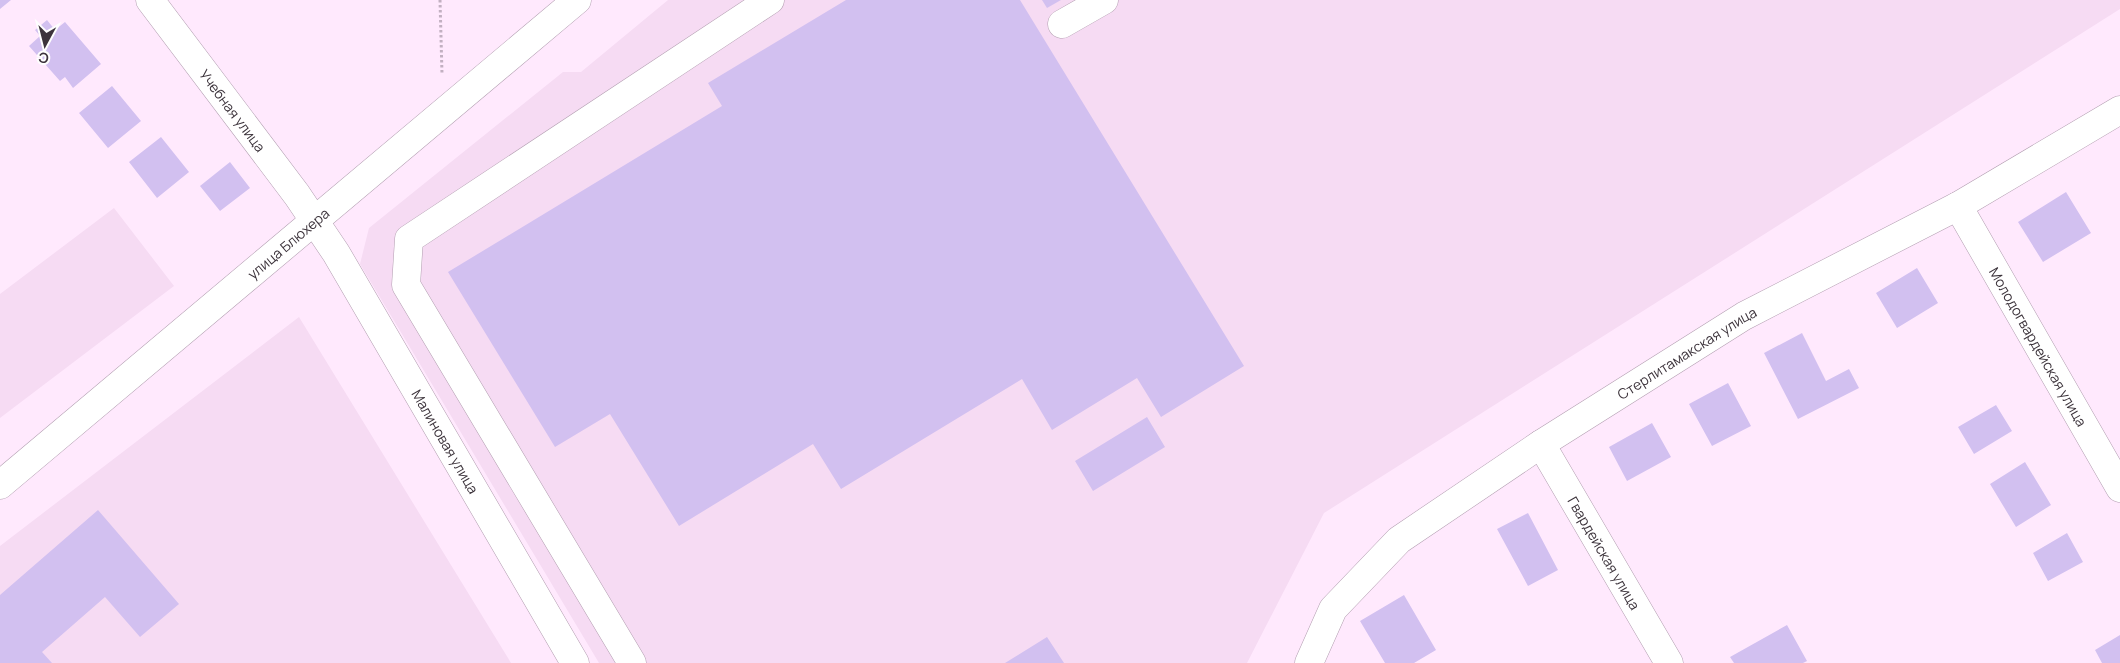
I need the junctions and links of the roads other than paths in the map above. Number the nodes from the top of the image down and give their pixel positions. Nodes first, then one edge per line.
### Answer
1 (150, 0) edge
2 (577, 0) edge
3 (770, 0) edge
4 (1104, 0) edge
5 (1062, 24) dead end
6 (2120, 110) edge
7 (1958, 206) junction
8 (314, 221) junction
9 (1541, 444) junction
10 (0, 485) edge
11 (2120, 488) edge
12 (575, 663) edge
13 (632, 663) edge
14 (1308, 663) edge
15 (1669, 663) edge

1 - 8 street, Учебная улица
2 - 8 street, улица Блюхера
3 - 13 street
4 - 5 street
6 - 7 street, Стерлитамакская улица
7 - 9 street, Стерлитамакская улица
7 - 11 street, Молодогвардейская улица
8 - 10 street, улица Блюхера
8 - 12 street, Малиновая улица
9 - 14 street, Стерлитамакская улица
9 - 15 street, Гвардейская улица

